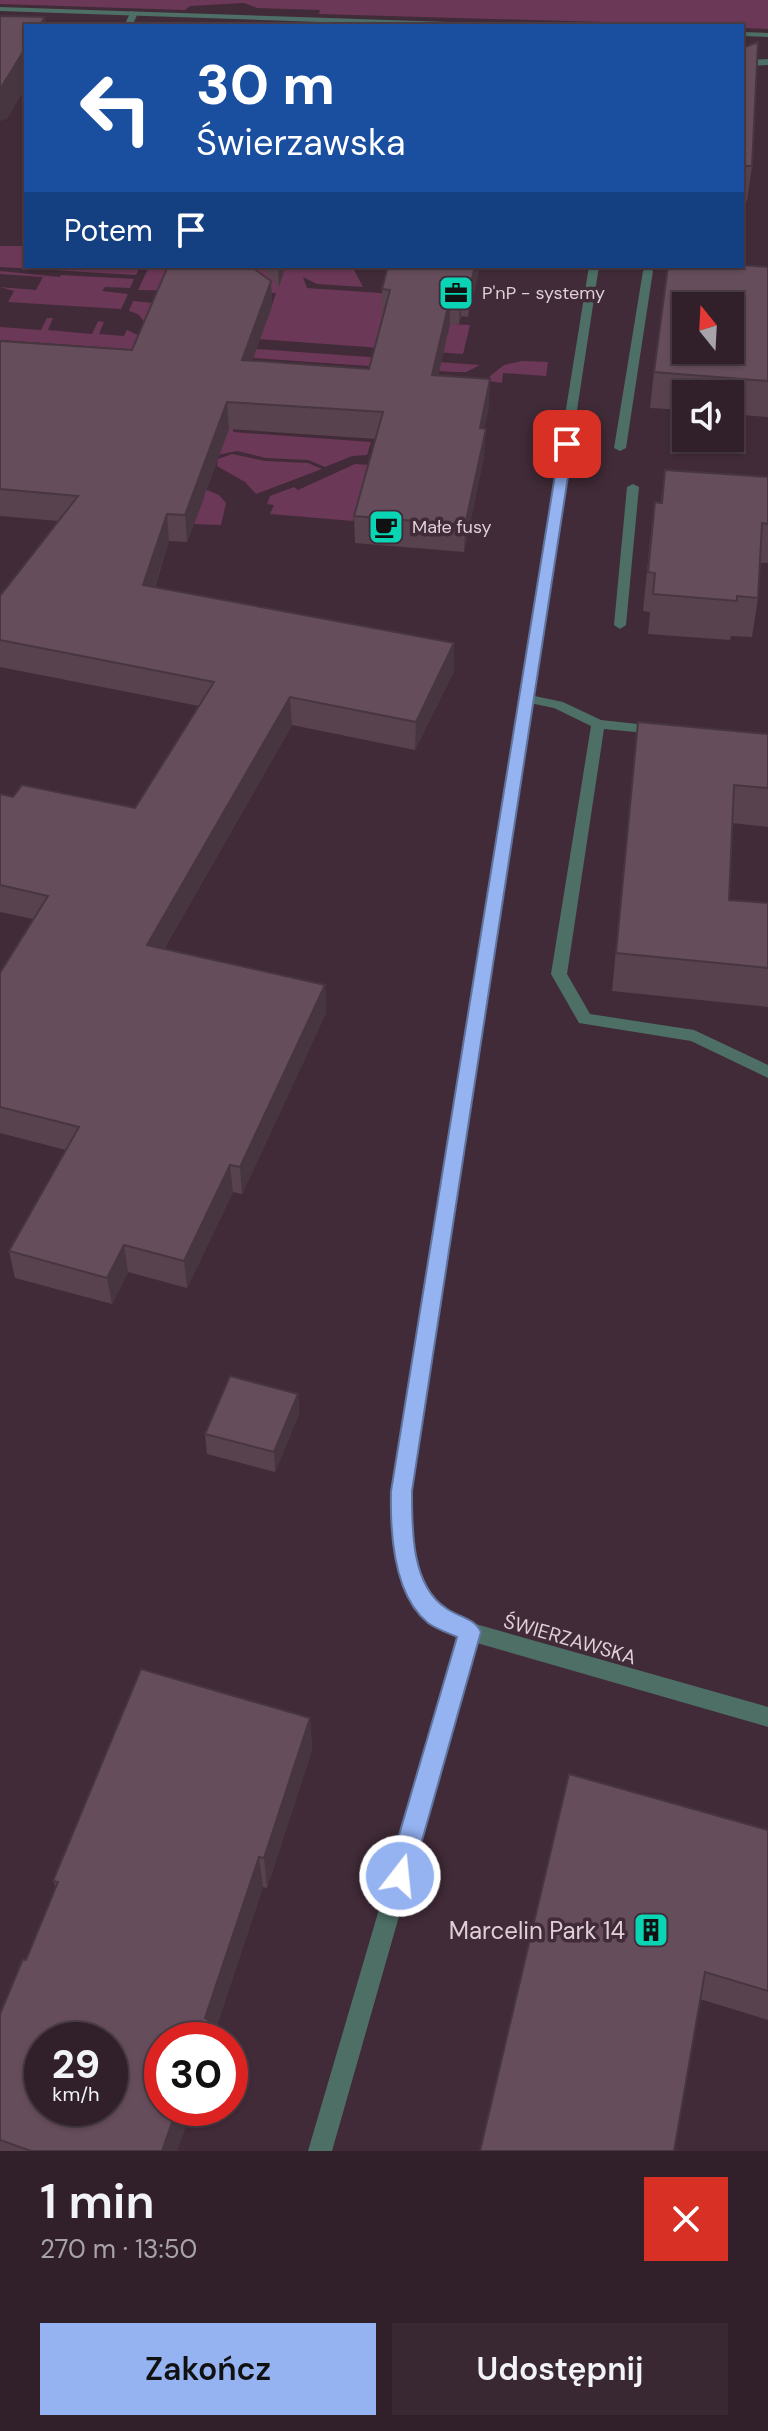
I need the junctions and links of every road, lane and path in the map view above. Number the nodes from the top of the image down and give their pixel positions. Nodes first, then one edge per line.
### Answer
1 (0, 9) edge
2 (134, 13) junction
3 (129, 24) edge
4 (450, 24) edge
5 (744, 34) edge
6 (768, 35) edge
7 (768, 62) edge
8 (744, 63) edge
9 (594, 268) edge
10 (648, 271) dead end
11 (620, 448) dead end
12 (633, 487) dead end
13 (620, 625) dead end
14 (525, 698) junction
15 (598, 724) junction
16 (675, 732) edge
17 (768, 1072) edge
18 (470, 1632) junction
19 (768, 1717) edge
20 (320, 2151) edge

1 - 2 street
2 - 3 street
2 - 4 street
5 - 6 street
7 - 8 street
9 - 14 street, ŚWIERZAWSKA
10 - 11 street
12 - 13 street
14 - 15 street
14 - 18 street, ŚWIERZAWSKA
15 - 16 street
15 - 17 street
18 - 19 street, ŚWIERZAWSKA
18 - 20 street

